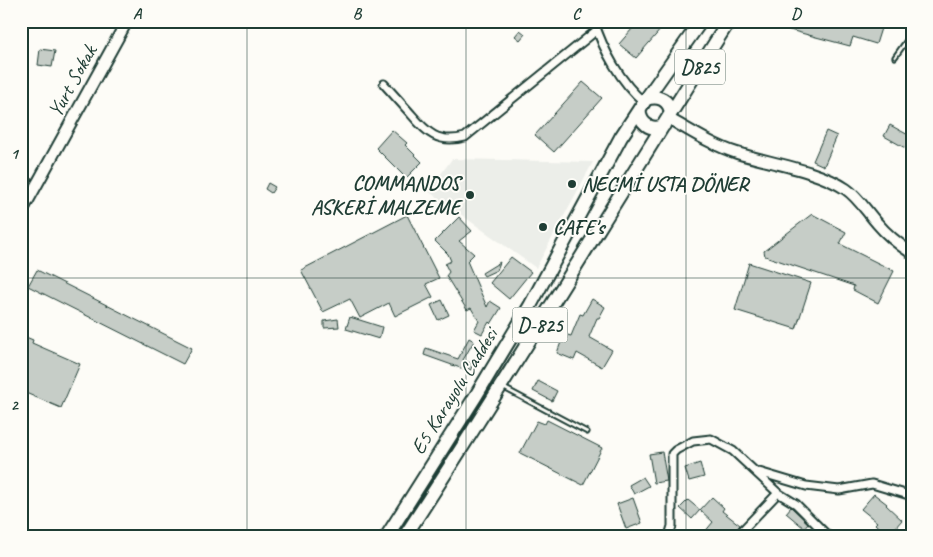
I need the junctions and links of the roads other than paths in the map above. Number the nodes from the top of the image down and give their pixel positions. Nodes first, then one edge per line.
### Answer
1 (127, 21) edge
2 (594, 21) edge
3 (701, 21) edge
4 (729, 21) edge
5 (597, 30) junction
6 (912, 33) edge
7 (895, 57) dead end
8 (384, 84) dead end
9 (643, 103) junction
10 (667, 118) junction
11 (21, 213) edge
12 (912, 253) edge
13 (501, 387) junction
14 (587, 432) dead end
15 (756, 472) junction
16 (778, 493) junction
17 (912, 496) edge
18 (387, 536) edge
19 (405, 536) edge
20 (669, 536) edge
21 (737, 536) edge
22 (828, 536) edge

1 - 11 street, Yurt Sokak
2 - 5 street
3 - 9 highway, E5 Karayolu Caddesi / D825
4 - 10 highway, E5 Karayolu Caddesi / D825
5 - 8 street
5 - 9 street
6 - 7 lane
9 - 10 highway
9 - 10 highway
9 - 18 highway, E5 Karayolu Caddesi / D-825
10 - 12 street
10 - 13 highway, E5 Karayolu Caddesi / D-825
13 - 14 lane
13 - 19 highway, E5 Karayolu Caddesi / D-825
15 - 16 street
15 - 17 street
15 - 20 street
16 - 21 street
16 - 22 street

